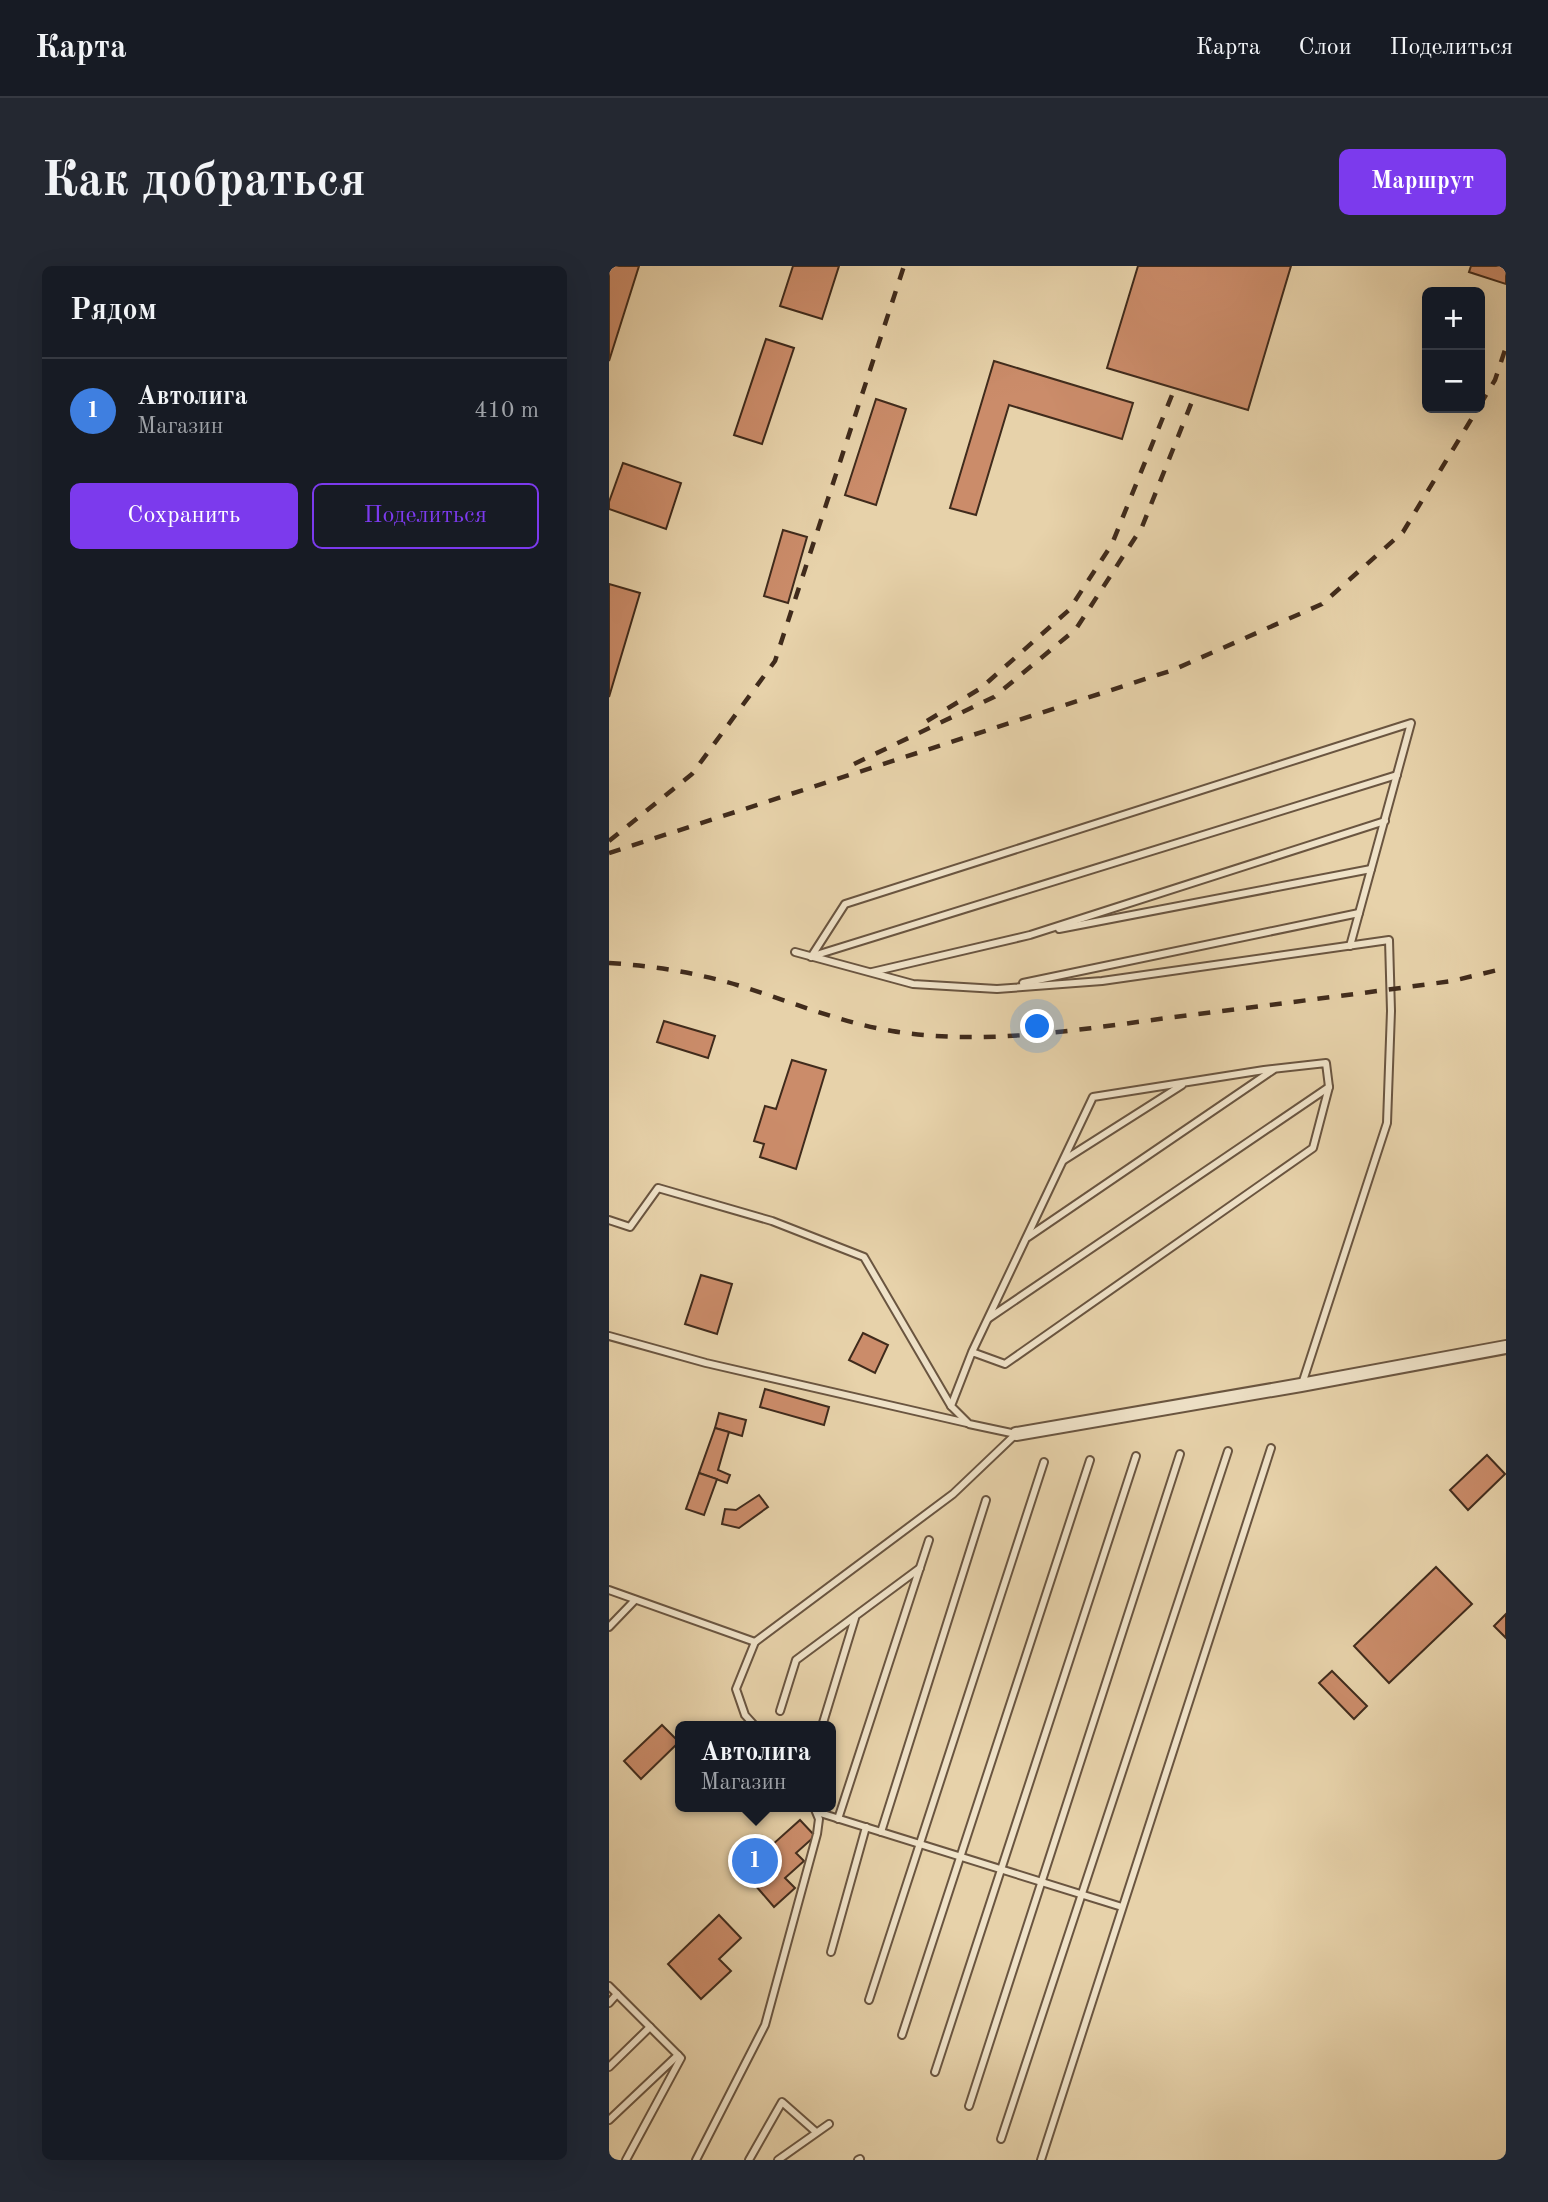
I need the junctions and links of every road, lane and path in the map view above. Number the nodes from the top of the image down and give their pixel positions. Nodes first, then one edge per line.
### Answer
1 (1397, 775) junction
2 (1385, 821) junction
3 (1371, 869) junction
4 (1359, 913) junction
5 (1030, 935) junction
6 (1350, 946) junction
7 (795, 953) dead end
8 (811, 957) junction
9 (870, 973) junction
10 (997, 989) junction
11 (1275, 1069) junction
12 (1186, 1082) junction
13 (1329, 1087) junction
14 (1062, 1161) junction
15 (609, 1220) edge
16 (1026, 1238) junction
17 (988, 1319) junction
18 (609, 1336) edge
19 (1506, 1348) edge
20 (972, 1352) junction
21 (1301, 1385) junction
22 (951, 1406) junction
23 (969, 1424) junction
24 (1016, 1434) junction
25 (1271, 1448) dead end
26 (1227, 1451) dead end
27 (1180, 1454) dead end
28 (1136, 1457) dead end
29 (1090, 1460) dead end
30 (1044, 1462) dead end
31 (986, 1500) dead end
32 (929, 1540) dead end
33 (921, 1568) junction
34 (609, 1590) edge
35 (635, 1600) junction
36 (856, 1616) junction
37 (609, 1627) edge
38 (755, 1642) junction
39 (780, 1711) dead end
40 (750, 1721) edge
41 (824, 1721) edge
42 (816, 1812) edge
43 (822, 1812) edge
44 (838, 1819) junction
45 (866, 1827) junction
46 (881, 1832) junction
47 (919, 1844) junction
48 (960, 1857) junction
49 (1001, 1870) junction
50 (1041, 1882) junction
51 (1081, 1895) junction
52 (1122, 1907) junction
53 (831, 1952) dead end
54 (609, 1986) edge
55 (617, 1994) junction
56 (869, 2000) dead end
57 (609, 2003) edge
58 (650, 2027) junction
59 (902, 2035) dead end
60 (678, 2054) junction
61 (609, 2067) edge
62 (935, 2072) dead end
63 (969, 2106) dead end
64 (609, 2120) edge
65 (829, 2124) dead end
66 (816, 2133) junction
67 (1001, 2139) dead end
68 (627, 2160) edge
69 (696, 2160) edge
70 (749, 2160) edge
71 (778, 2160) edge
72 (1041, 2160) edge

1 - 2 lane
1 - 8 lane
1 - 8 lane
2 - 3 lane
2 - 5 lane
3 - 4 lane
3 - 5 lane
4 - 6 lane
4 - 10 lane
5 - 9 lane
6 - 10 lane
6 - 21 lane
7 - 8 lane
8 - 9 lane
9 - 10 lane
11 - 12 lane
11 - 13 lane
11 - 16 lane
12 - 14 lane
12 - 14 lane
13 - 17 lane
13 - 20 lane
14 - 16 lane
15 - 22 lane
16 - 17 lane
17 - 20 lane
18 - 23 lane
19 - 21 street
20 - 22 lane
21 - 24 street
22 - 23 lane
23 - 24 lane
24 - 38 lane
25 - 52 lane
26 - 51 lane
27 - 50 lane
28 - 49 lane
29 - 48 lane
30 - 47 lane
31 - 46 lane
32 - 33 lane
33 - 36 lane
33 - 44 lane
34 - 35 lane
35 - 37 lane
35 - 38 lane
36 - 39 lane
36 - 41 lane
38 - 40 lane
42 - 69 lane
43 - 44 lane
44 - 45 lane
45 - 46 lane
45 - 53 lane
46 - 47 lane
47 - 48 lane
47 - 56 lane
48 - 49 lane
48 - 59 lane
49 - 50 lane
49 - 62 lane
50 - 51 lane
50 - 63 lane
51 - 52 lane
51 - 67 lane
52 - 72 lane
54 - 55 lane
55 - 57 lane
55 - 58 lane
58 - 60 lane
58 - 61 lane
60 - 64 lane
60 - 68 lane
65 - 66 lane
66 - 70 lane
66 - 71 lane

